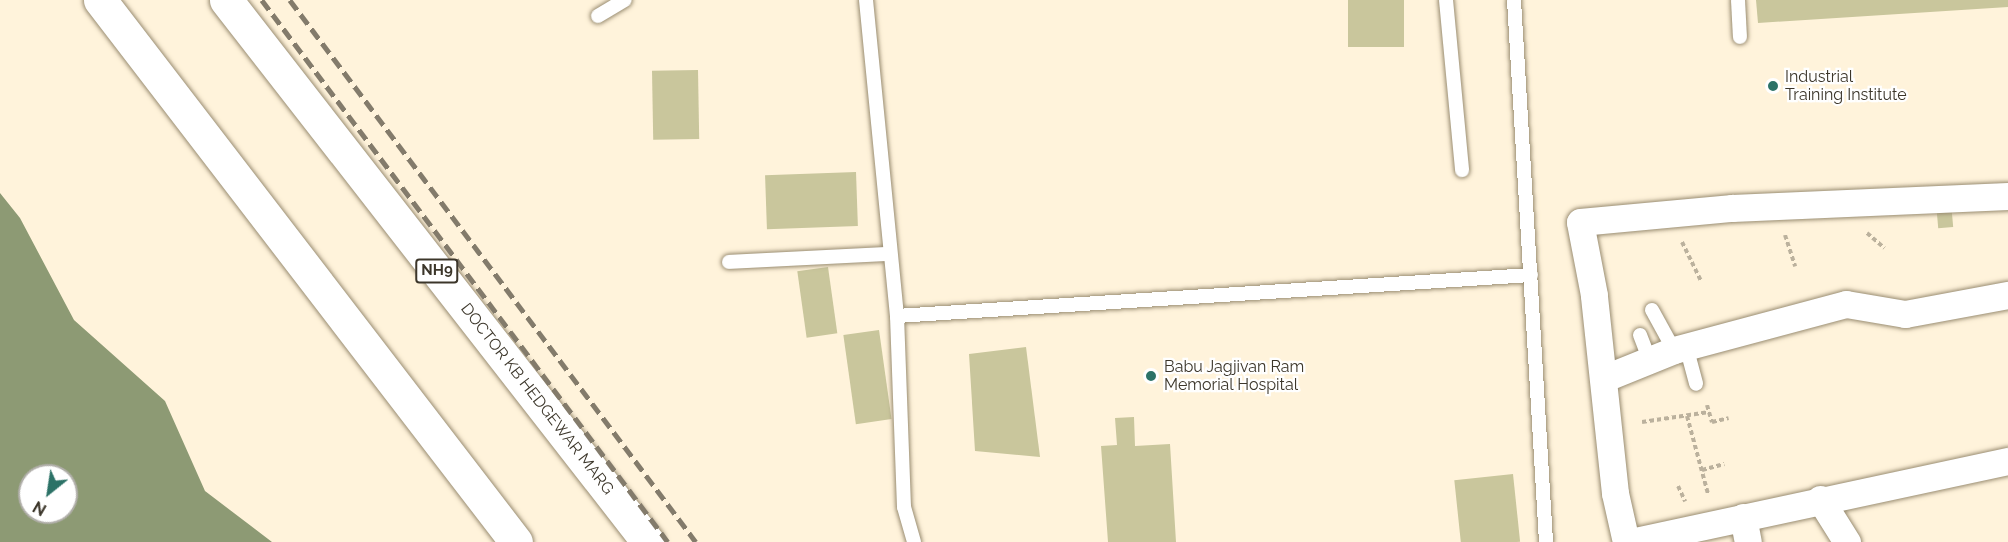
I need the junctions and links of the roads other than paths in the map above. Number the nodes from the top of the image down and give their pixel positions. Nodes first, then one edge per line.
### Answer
1 (100, 0) edge
2 (226, 0) edge
3 (625, 0) edge
4 (866, 0) edge
5 (1446, 0) edge
6 (1514, 0) edge
7 (1738, 0) edge
8 (598, 16) dead end
9 (1740, 38) dead end
10 (1462, 170) dead end
11 (2008, 196) edge
12 (889, 254) junction
13 (729, 262) dead end
14 (1531, 275) junction
15 (2008, 295) edge
16 (1652, 310) dead end
17 (897, 316) junction
18 (1680, 348) junction
19 (1605, 378) junction
20 (1696, 384) road end
21 (2008, 461) edge
22 (1820, 500) junction
23 (1745, 529) edge
24 (516, 542) edge
25 (648, 542) edge
26 (914, 542) edge
27 (1546, 542) edge
28 (1628, 542) edge
29 (1847, 542) edge

1 - 24 highway
2 - 25 highway, DOCTOR KB HEDGEWAR MARG / NH9
3 - 8 lane
4 - 12 lane
5 - 10 lane
6 - 14 lane
7 - 9 lane
11 - 19 street
12 - 13 lane
12 - 17 lane
14 - 17 lane
14 - 27 lane
15 - 18 street
16 - 18 lane
17 - 26 lane
18 - 19 street
18 - 20 lane
19 - 28 street
21 - 22 street
22 - 23 street
22 - 29 street
23 - 28 street

